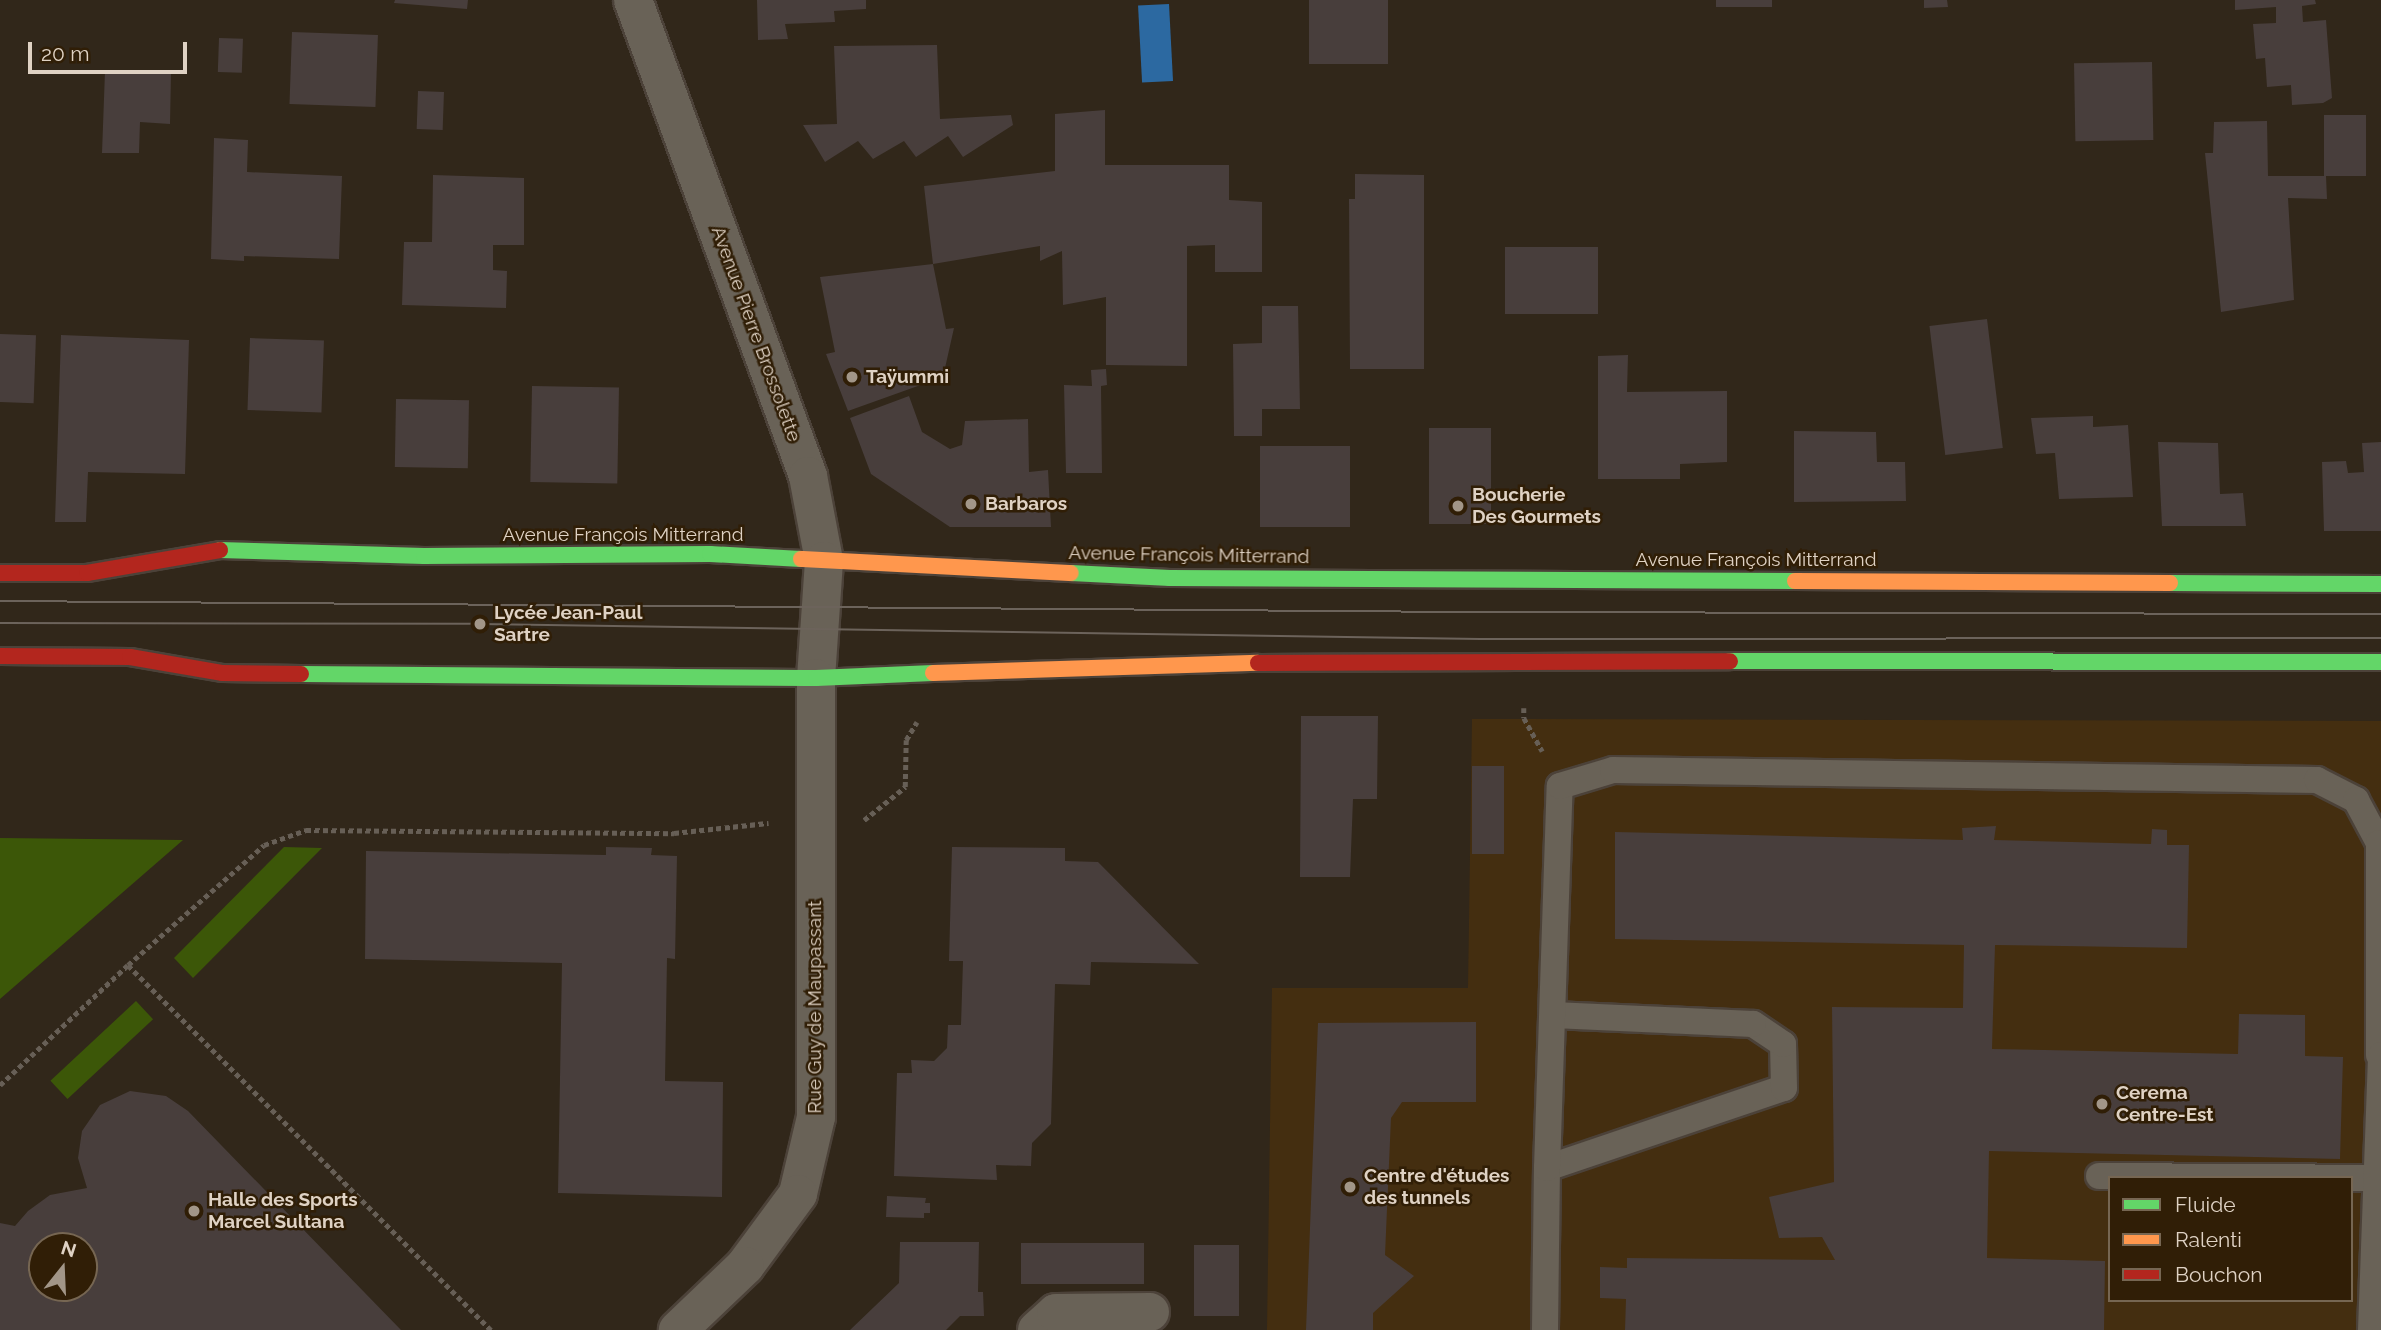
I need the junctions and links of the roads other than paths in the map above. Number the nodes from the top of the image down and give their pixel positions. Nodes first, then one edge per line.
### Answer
1 (633, 0) edge
2 (824, 561) junction
3 (0, 573) edge
4 (2381, 584) edge
5 (0, 656) edge
6 (2381, 662) edge
7 (816, 678) junction
8 (1553, 1015) junction
9 (2380, 1055) edge
10 (1547, 1168) junction
11 (2099, 1176) dead end
12 (2108, 1176) edge
13 (2353, 1178) edge
14 (2376, 1178) junction
15 (1150, 1312) dead end
16 (678, 1330) edge
17 (1037, 1330) edge
18 (1545, 1330) edge
19 (2371, 1330) edge

1 - 2 street, Avenue Pierre Brossolette
2 - 3 street, Avenue François Mitterrand
2 - 4 street, Avenue François Mitterrand
2 - 7 street, Avenue Pierre Brossolette
5 - 7 street
6 - 7 street
7 - 16 street, Rue Guy de Maupassant
8 - 9 lane
8 - 10 lane
8 - 10 lane
9 - 14 lane
10 - 18 lane
11 - 12 lane
13 - 14 lane
14 - 19 lane
15 - 17 street

